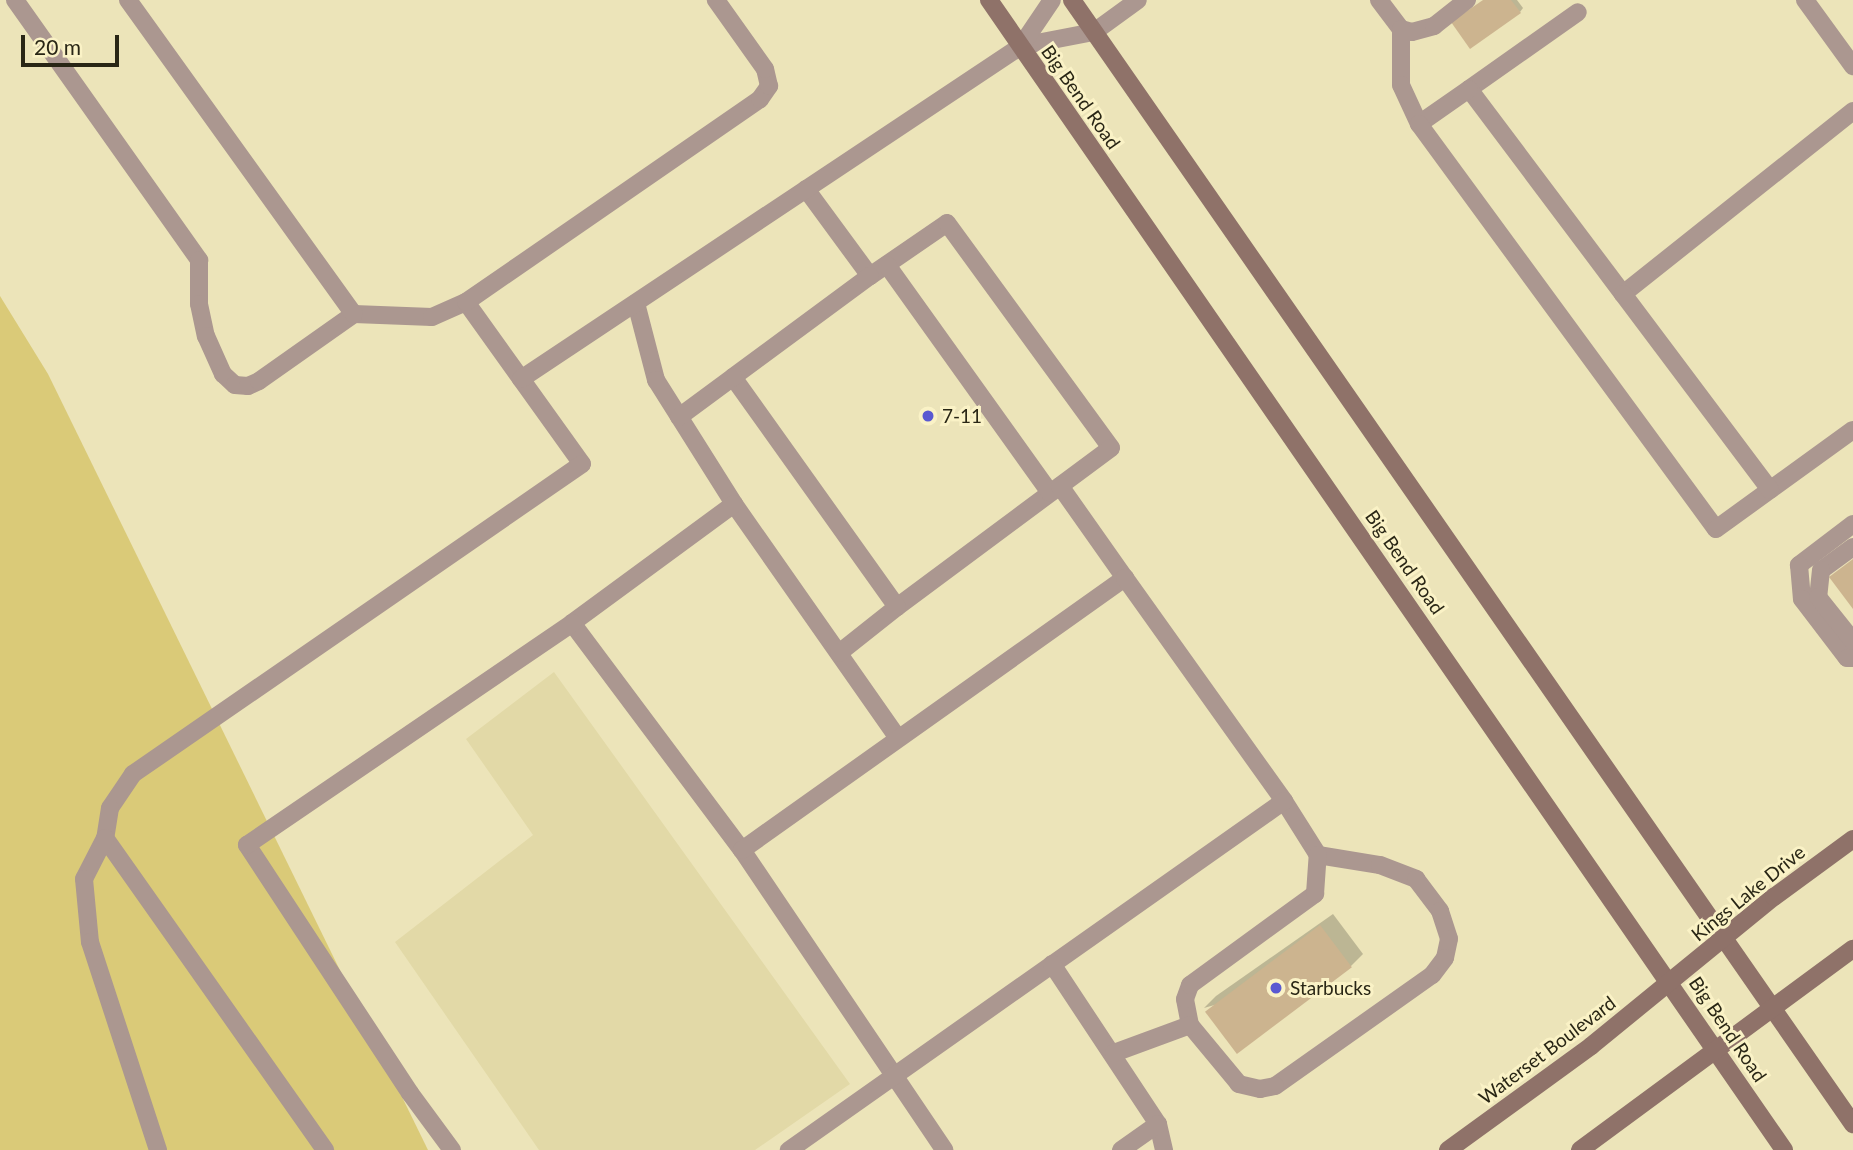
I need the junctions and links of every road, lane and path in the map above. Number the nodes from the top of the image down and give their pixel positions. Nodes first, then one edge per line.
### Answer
1 (15, 0) edge
2 (128, 0) edge
3 (716, 0) edge
4 (989, 0) edge
5 (1052, 0) edge
6 (1072, 0) edge
7 (1138, 0) edge
8 (1379, 0) edge
9 (1467, 0) edge
10 (1805, 0) edge
11 (1578, 12) dead end
12 (1401, 29) junction
13 (1094, 32) junction
14 (1021, 46) junction
15 (1853, 66) edge
16 (1469, 89) junction
17 (1853, 111) edge
18 (1419, 124) junction
19 (806, 189) junction
20 (887, 265) junction
21 (870, 276) junction
22 (1623, 293) junction
23 (466, 302) junction
24 (636, 303) junction
25 (354, 314) junction
26 (733, 377) junction
27 (521, 379) junction
28 (679, 417) junction
29 (1853, 430) edge
30 (1055, 490) junction
31 (1770, 490) junction
32 (734, 504) junction
33 (1853, 524) edge
34 (1853, 548) edge
35 (1125, 578) junction
36 (897, 607) junction
37 (572, 623) junction
38 (1853, 640) edge
39 (839, 653) junction
40 (1853, 658) edge
41 (897, 737) junction
42 (1284, 801) junction
43 (105, 838) junction
44 (1853, 839) edge
45 (742, 850) junction
46 (1318, 855) junction
47 (1723, 938) junction
48 (1853, 949) edge
49 (1052, 964) junction
50 (1671, 982) junction
51 (1772, 1007) junction
52 (1191, 1025) junction
53 (1717, 1049) junction
54 (1114, 1054) junction
55 (894, 1076) junction
56 (1158, 1124) junction
57 (1853, 1124) edge
58 (158, 1150) edge
59 (325, 1150) edge
60 (452, 1150) edge
61 (789, 1150) edge
62 (944, 1150) edge
63 (1121, 1150) edge
64 (1164, 1150) edge
65 (1448, 1150) edge
66 (1580, 1150) edge
67 (1784, 1150) edge

1 - 25 street
2 - 25 street
3 - 23 street
4 - 14 main road, Big Bend Road
5 - 14 street
6 - 13 main road
7 - 13 street
8 - 12 street
9 - 12 street
10 - 15 street
11 - 16 street
12 - 18 street
13 - 14 street
13 - 47 main road
14 - 19 street
14 - 50 main road, Big Bend Road
16 - 18 street
16 - 22 street
17 - 22 street
18 - 31 street
19 - 21 street
19 - 24 street
20 - 21 street
20 - 30 street
20 - 30 street
21 - 26 street
22 - 31 street
23 - 25 street
23 - 27 street
24 - 27 street
24 - 28 street
26 - 28 street
26 - 36 street
27 - 43 street
28 - 32 street
29 - 31 street
30 - 35 street
30 - 36 street
32 - 37 street
32 - 39 street
33 - 40 street
34 - 38 street
35 - 41 street
35 - 42 street
36 - 39 street
37 - 45 street
37 - 60 street
39 - 41 street
41 - 45 street
42 - 46 street
42 - 49 street
43 - 58 street
43 - 59 street
44 - 47 main road, Kings Lake Drive
45 - 55 street
46 - 52 street
46 - 52 street
47 - 50 main road, Kings Lake Drive
47 - 51 main road
48 - 51 main road
49 - 54 street
49 - 55 street
50 - 53 main road, Big Bend Road
50 - 65 main road, Waterset Boulevard
51 - 53 main road
51 - 57 main road
52 - 54 street
53 - 66 main road
53 - 67 main road, Big Bend Road
54 - 56 street
55 - 61 street
55 - 62 street
56 - 63 street
56 - 64 street

